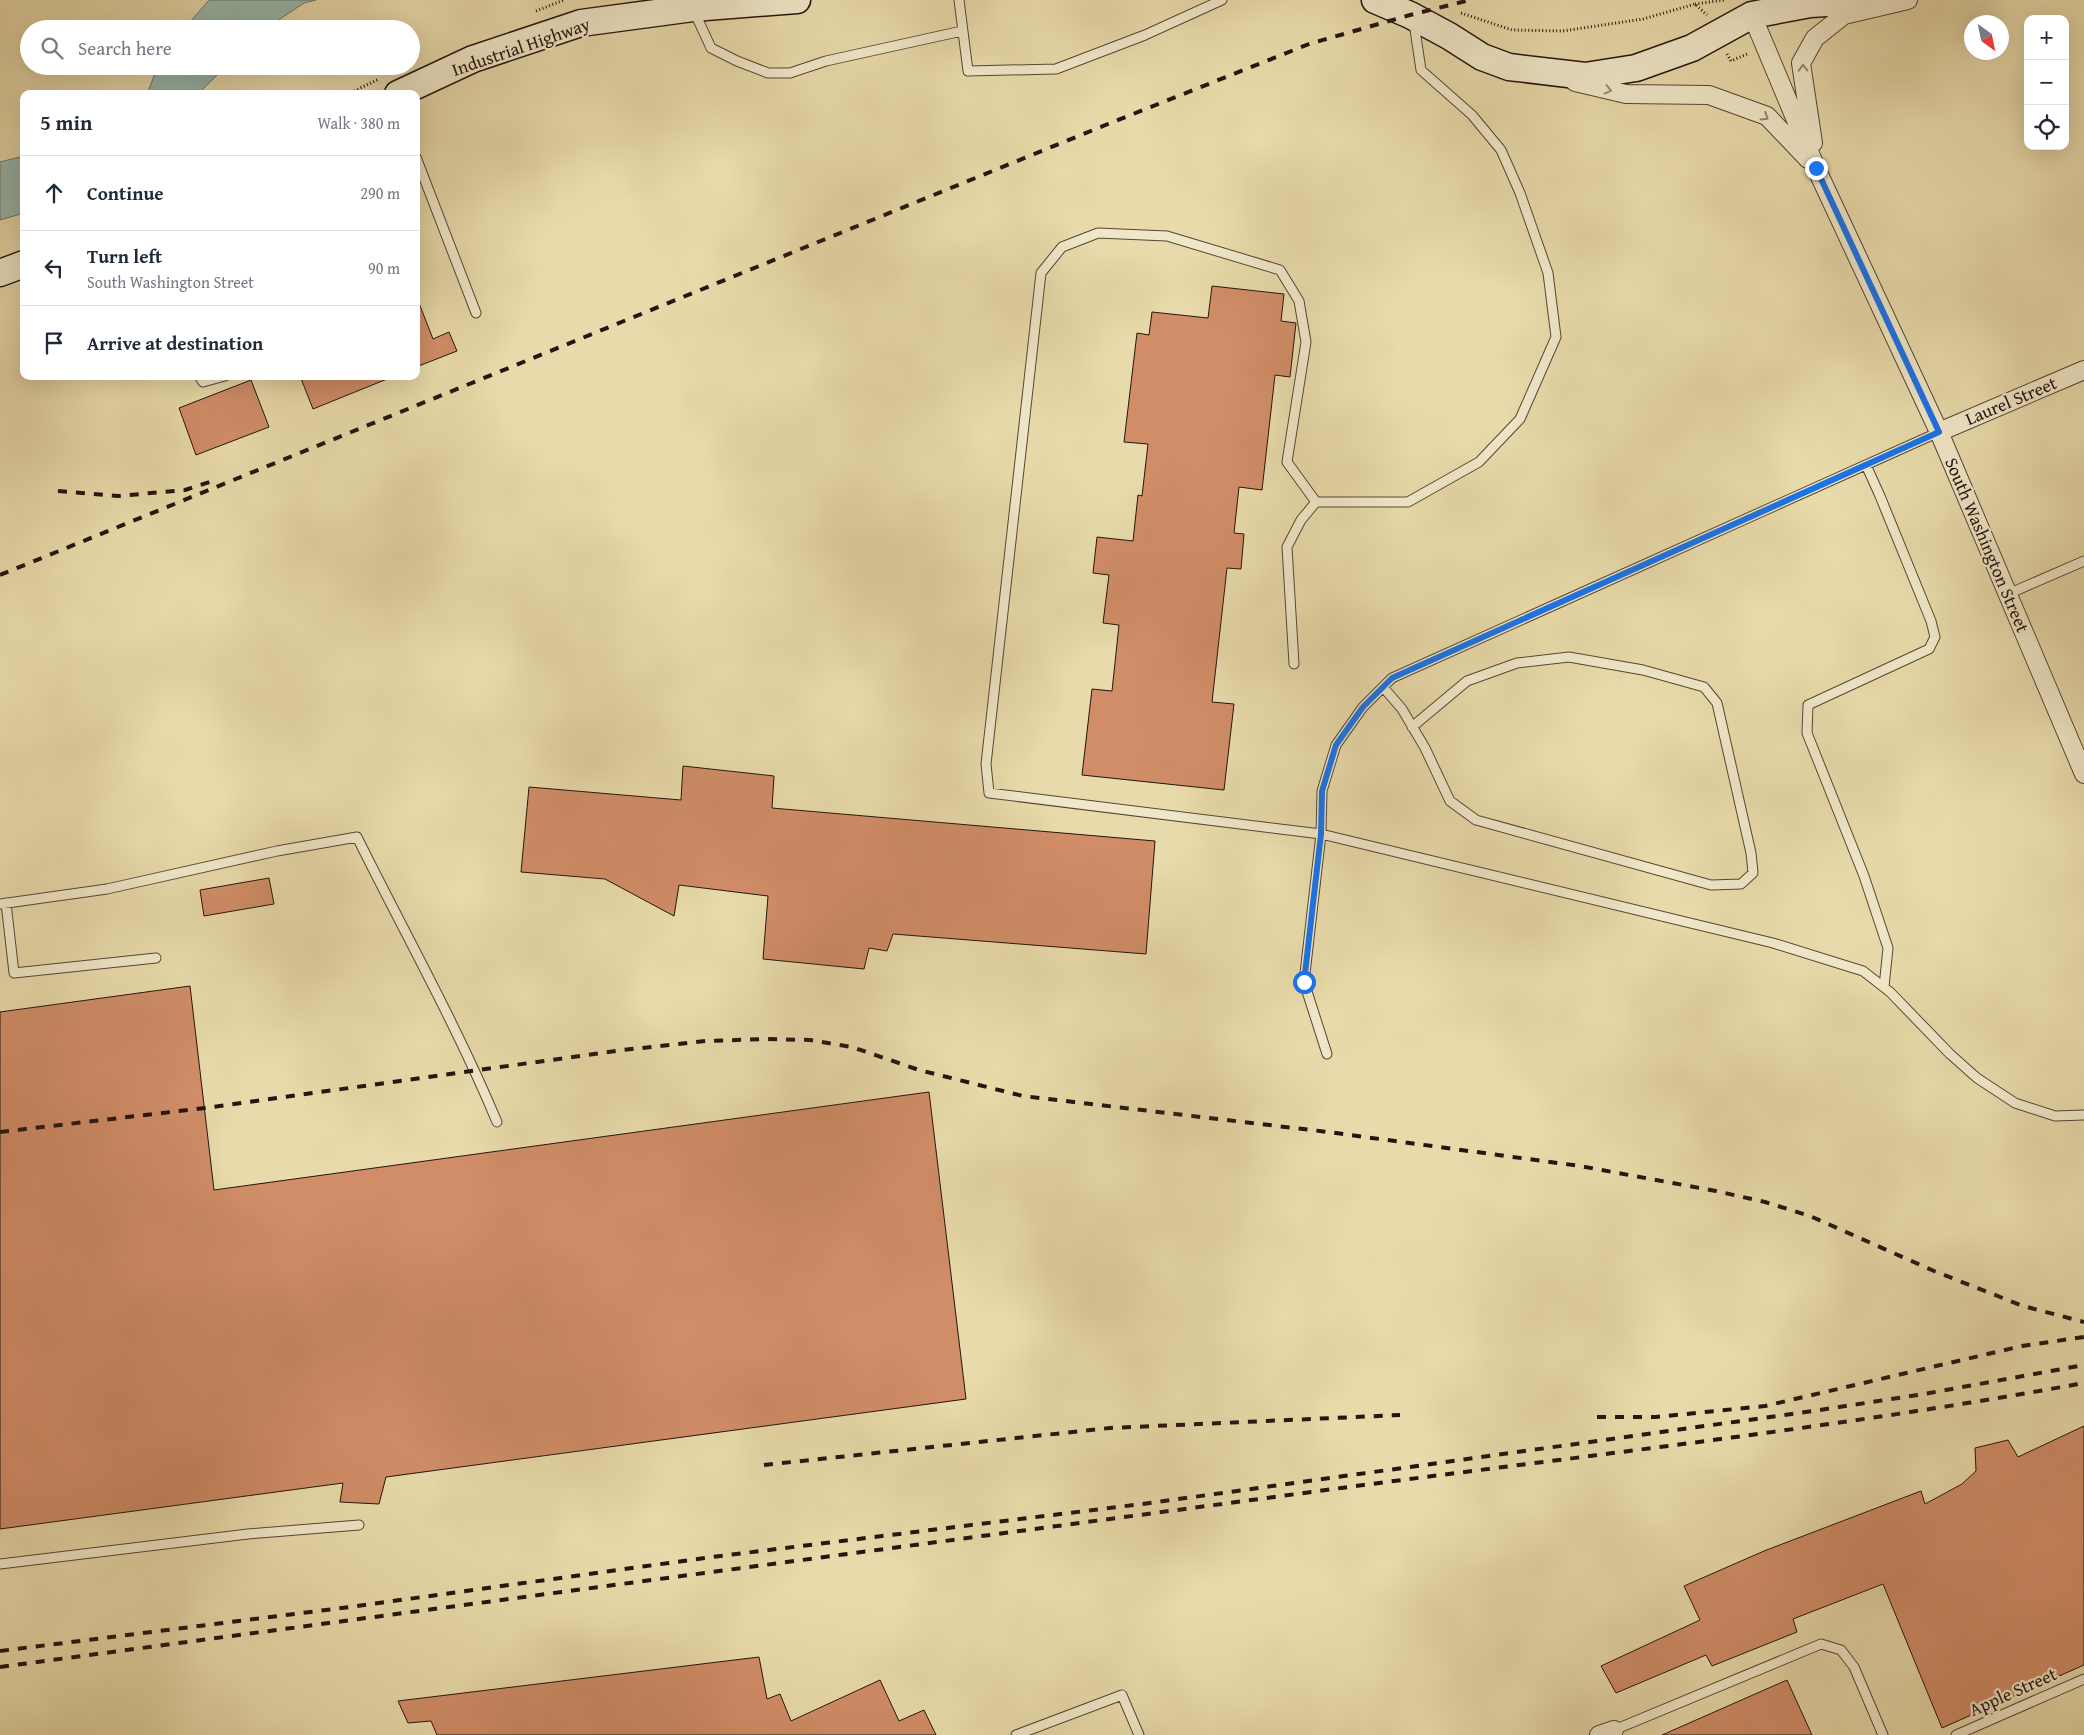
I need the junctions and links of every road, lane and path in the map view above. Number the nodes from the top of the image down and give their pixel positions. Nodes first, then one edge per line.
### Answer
1 (797, 0) edge
2 (959, 0) edge
3 (1222, 0) edge
4 (1375, 0) edge
5 (1724, 0) edge
6 (1879, 0) edge
7 (1908, 0) edge
8 (1695, 4) junction
9 (693, 8) junction
10 (1457, 12) dead end
11 (1705, 12) dead end
12 (1752, 15) junction
13 (1413, 16) junction
14 (962, 31) junction
15 (1509, 66) junction
16 (407, 90) edge
17 (420, 167) edge
18 (1816, 168) junction
19 (20, 266) edge
20 (0, 273) edge
21 (476, 313) dead end
22 (2084, 370) edge
23 (1939, 432) junction
24 (1866, 465) junction
25 (1316, 502) junction
26 (2084, 561) edge
27 (2008, 594) junction
28 (1294, 664) dead end
29 (1383, 686) junction
30 (1412, 726) junction
31 (2082, 764) edge
32 (1321, 834) junction
33 (3, 904) edge
34 (156, 958) dead end
35 (1884, 988) junction
36 (1327, 1054) dead end
37 (2084, 1115) edge
38 (497, 1122) dead end
39 (359, 1525) dead end
40 (0, 1564) edge
41 (2084, 1679) edge
42 (1606, 1732) edge
43 (1016, 1735) edge
44 (1139, 1735) edge
45 (1883, 1735) edge
46 (1956, 1735) edge

1 - 9 street, Industrial Highway
2 - 14 lane
3 - 14 lane
4 - 13 street
5 - 8 path
6 - 12 street
18 -> 7 street
8 - 10 path
8 - 11 path
9 - 14 lane
9 - 16 street, Industrial Highway
12 - 15 street
12 - 18 street, South Washington Street
13 - 15 street
13 - 25 lane
15 -> 18 street
17 - 21 lane
18 - 23 street, South Washington Street
19 - 20 street
22 - 23 street, Laurel Street
23 - 24 lane
23 - 27 street, South Washington Street
24 - 29 lane
24 - 35 lane
25 - 28 lane
25 - 32 lane
26 - 27 lane
27 - 31 street, South Washington Street
29 - 30 lane
29 - 32 lane
30 - 30 lane
32 - 35 lane
32 - 36 lane
33 - 34 lane
33 - 38 lane
35 - 37 lane
39 - 40 lane
41 - 46 lane, Apple Street
42 - 45 lane
43 - 44 lane

